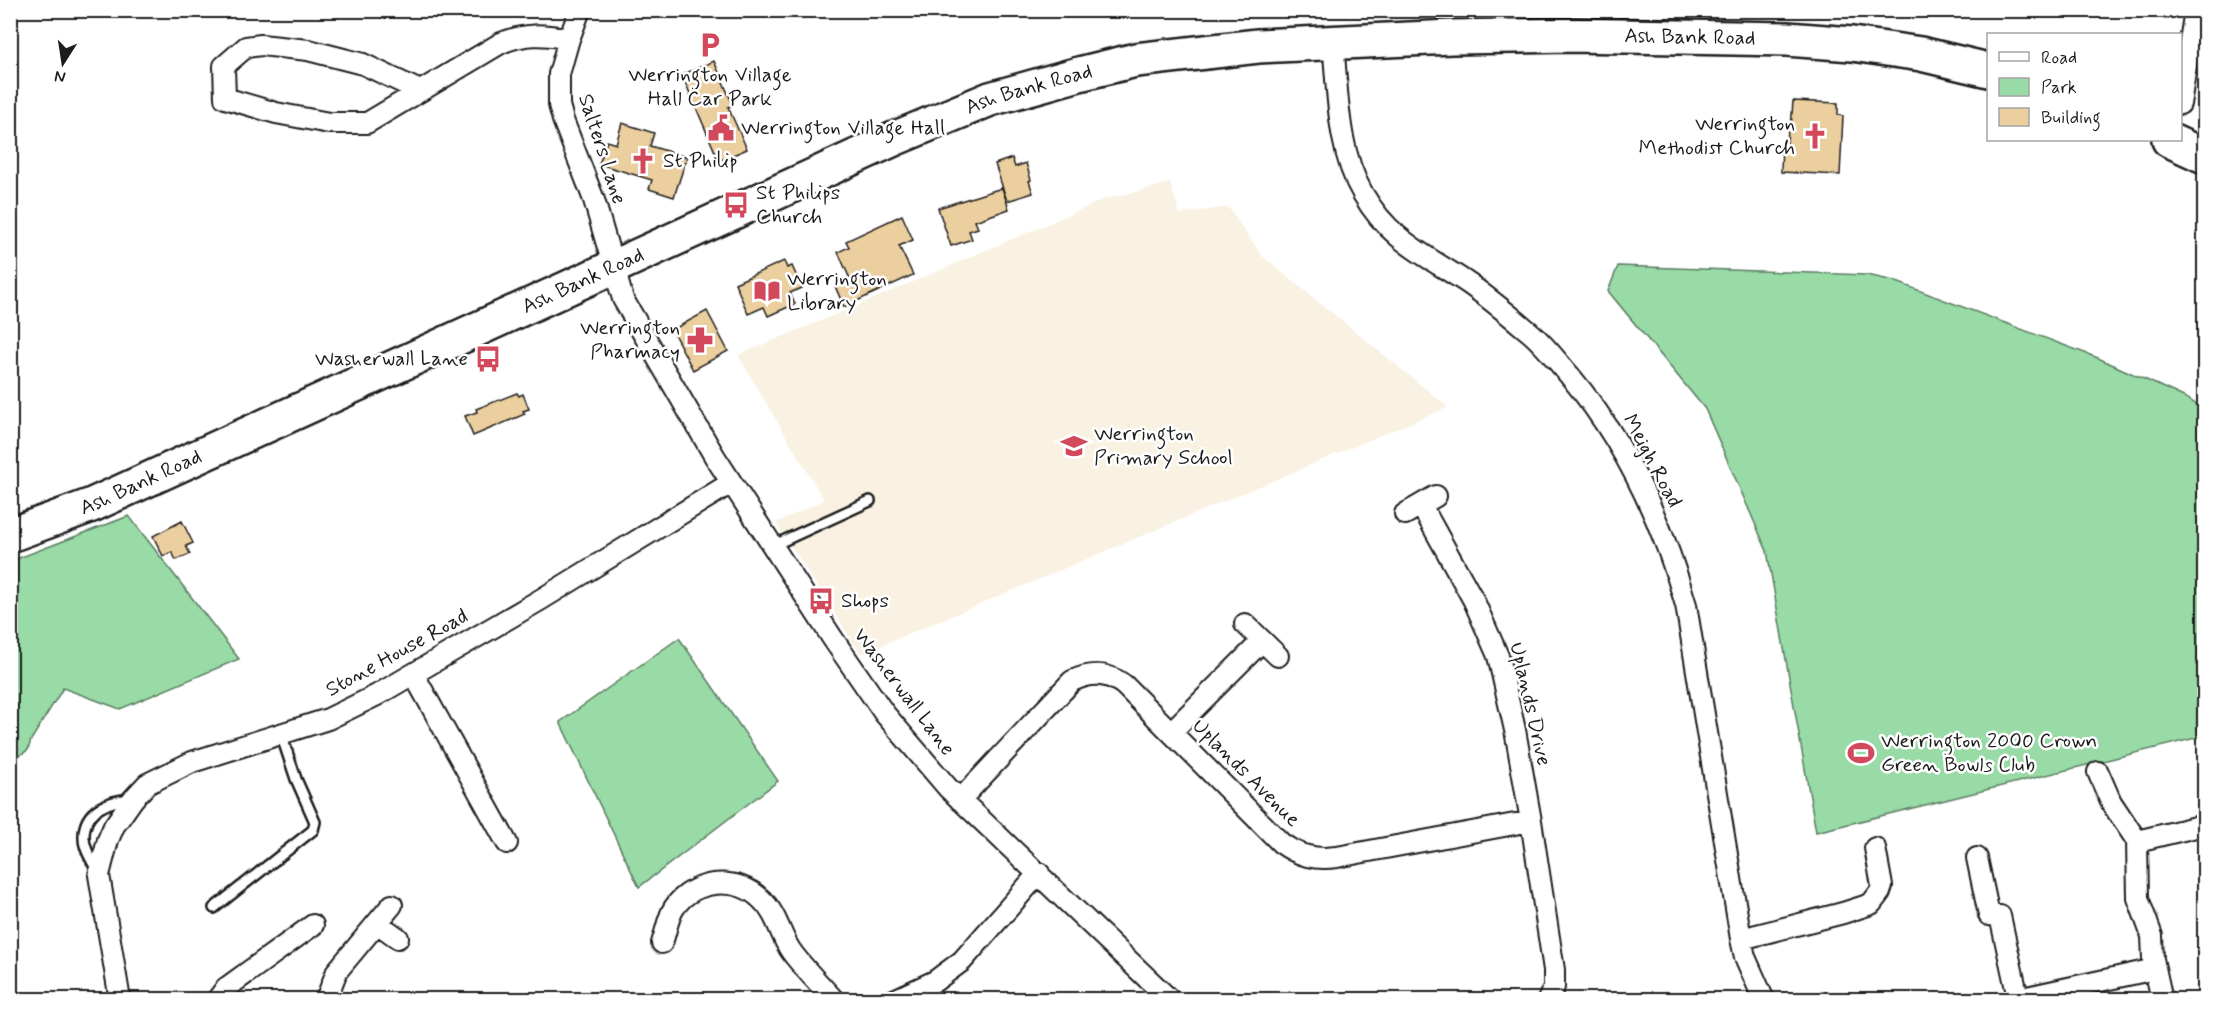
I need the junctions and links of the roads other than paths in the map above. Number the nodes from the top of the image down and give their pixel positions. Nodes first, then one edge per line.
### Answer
1 (580, 10) edge
2 (2195, 10) edge
3 (569, 39) junction
4 (1333, 43) junction
5 (1987, 70) edge
6 (420, 91) junction
7 (2182, 97) edge
8 (2175, 141) edge
9 (2205, 156) edge
10 (614, 268) junction
11 (731, 483) junction
12 (870, 501) dead end
13 (1421, 505) dead end
14 (10, 535) edge
15 (772, 546) junction
16 (1245, 624) dead end
17 (1262, 641) junction
18 (1278, 656) dead end
19 (414, 675) junction
20 (1171, 732) junction
21 (281, 734) junction
22 (2098, 772) dead end
23 (960, 800) junction
24 (1531, 821) junction
25 (2205, 825) edge
26 (2137, 841) junction
27 (507, 843) dead end
28 (1875, 848) dead end
29 (1977, 858) dead end
30 (1039, 873) junction
31 (392, 905) dead end
32 (214, 908) dead end
33 (377, 923) junction
34 (313, 925) dead end
35 (660, 929) dead end
36 (398, 938) dead end
37 (1741, 939) junction
38 (2156, 969) junction
39 (902, 998) edge
40 (120, 999) edge
41 (217, 999) edge
42 (324, 999) edge
43 (834, 999) edge
44 (1170, 999) edge
45 (1548, 999) edge
46 (1764, 999) edge
47 (2016, 999) edge
48 (2162, 999) edge

1 - 3 street, Salters Lane
2 - 7 street
3 - 6 street
3 - 10 street, Salters Lane
4 - 5 highway, Ash Bank Road
4 - 10 highway, Ash Bank Road
4 - 37 street, Meigh Road
6 - 6 street
8 - 9 highway
10 - 11 street, Washerwall Lane
10 - 14 highway, Ash Bank Road
11 - 15 street, Washerwall Lane
11 - 19 street, Stone House Road
12 - 15 lane
13 - 24 street, Uplands Drive
15 - 23 street, Washerwall Lane
16 - 17 street
17 - 18 street
17 - 20 street
19 - 21 street, Stone House Road
19 - 27 street
20 - 23 street, Uplands Avenue
20 - 24 street, Uplands Avenue
21 - 32 lane
21 - 40 street, Stone House Road
22 - 26 street
23 - 30 street, Washerwall Lane
24 - 45 street
25 - 26 street
26 - 38 street
28 - 37 street
29 - 47 street
30 - 39 street
30 - 44 street, Washerwall Lane
31 - 33 street
33 - 36 street
33 - 42 street
34 - 41 street
35 - 43 street
37 - 46 street, Meigh Road
38 - 47 street
38 - 48 street

